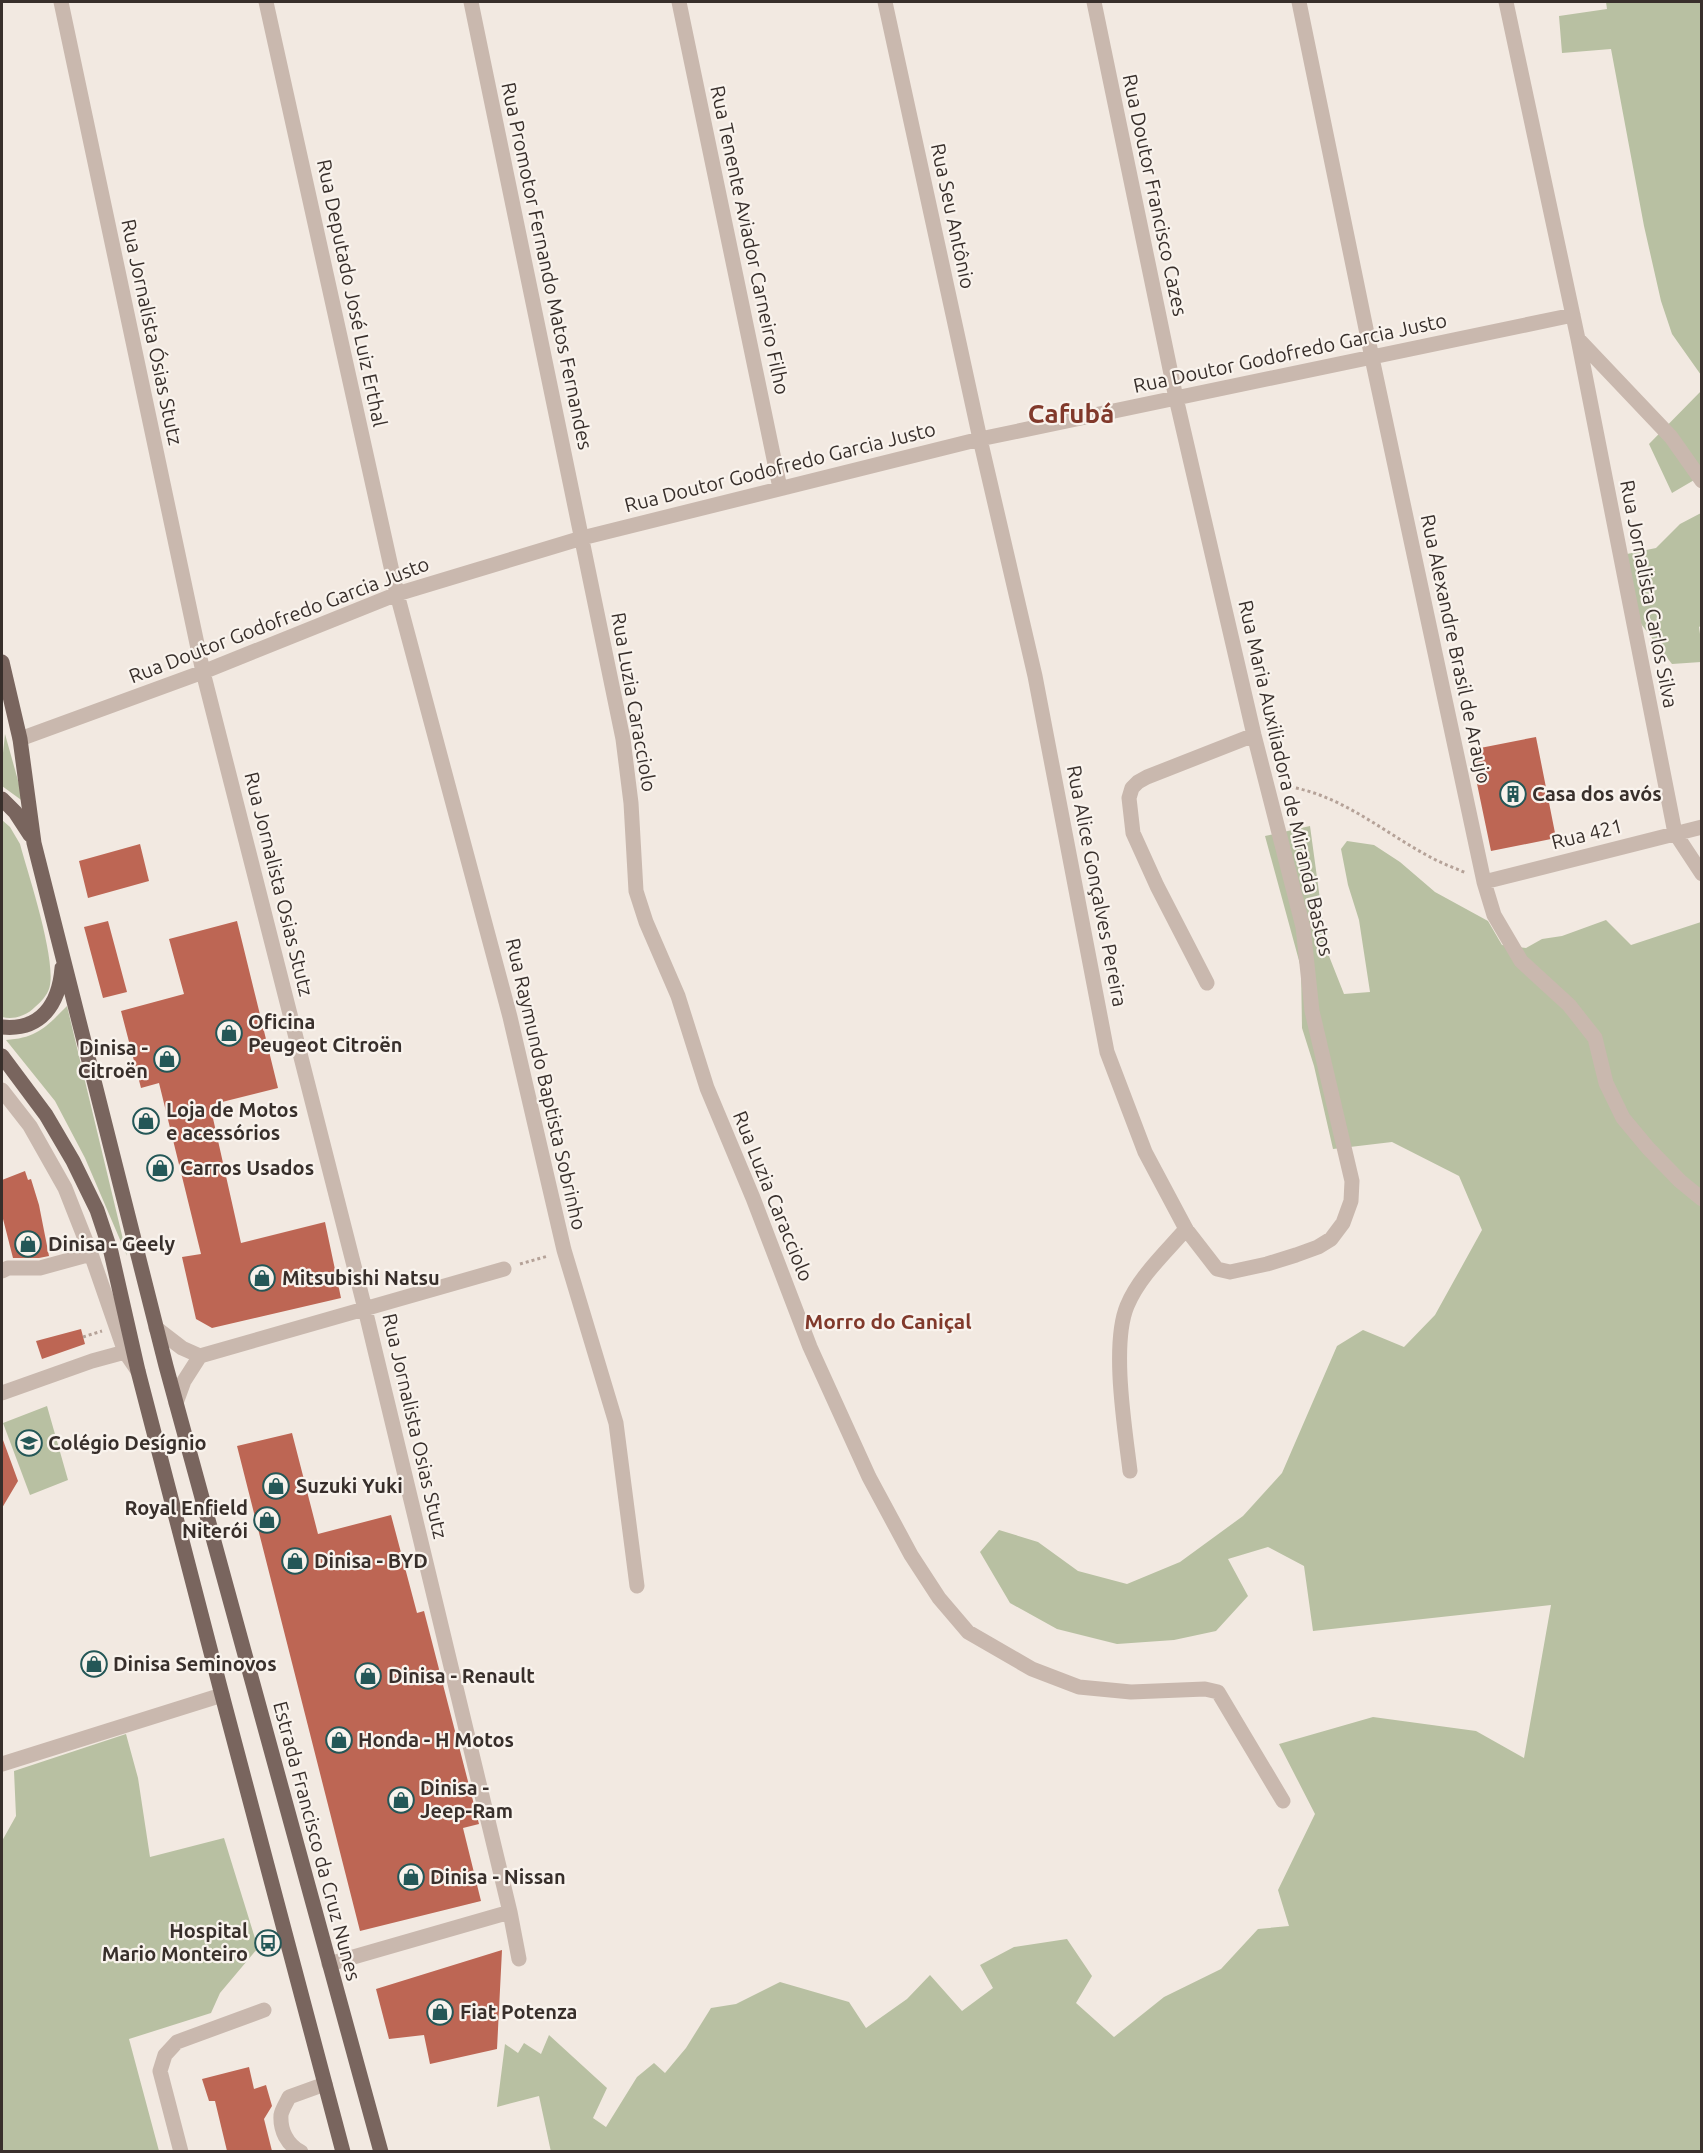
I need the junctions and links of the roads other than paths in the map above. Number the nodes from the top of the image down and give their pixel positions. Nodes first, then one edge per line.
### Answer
1 (61, 2) edge
2 (267, 2) edge
3 (471, 2) edge
4 (680, 2) edge
5 (885, 2) edge
6 (1094, 2) edge
7 (1299, 2) edge
8 (1506, 2) edge
9 (1573, 315) junction
10 (1578, 339) junction
11 (1372, 358) junction
12 (1176, 398) junction
13 (980, 439) junction
14 (1701, 481) edge
15 (780, 488) junction
16 (582, 538) junction
17 (397, 594) junction
18 (2, 662) edge
19 (203, 672) junction
20 (1254, 735) junction
21 (20, 739) junction
22 (2, 799) edge
23 (1701, 827) edge
24 (1675, 833) junction
25 (34, 843) junction
26 (1701, 874) edge
27 (1484, 882) junction
28 (63, 956) junction
29 (1208, 983) dead end
30 (2, 1027) edge
31 (2, 1056) edge
32 (4, 1096) edge
33 (1701, 1199) edge
34 (1186, 1229) junction
35 (91, 1254) junction
36 (1267, 1264) joint
37 (504, 1269) road end
38 (2, 1271) edge
39 (365, 1309) junction
40 (156, 1328) junction
41 (125, 1352) junction
42 (200, 1356) junction
43 (138, 1371) junction
44 (2, 1393) edge
45 (176, 1403) junction
46 (1130, 1471) dead end
47 (637, 1586) dead end
48 (222, 1695) junction
49 (2, 1764) edge
50 (1283, 1801) dead end
51 (510, 1912) junction
52 (519, 1959) dead end
53 (329, 1964) junction
54 (264, 2010) dead end
55 (325, 2084) junction
56 (181, 2151) edge
57 (301, 2151) edge
58 (343, 2151) edge
59 (381, 2151) edge

1 - 19 street, Rua Jornalista Ósias Stutz
2 - 17 street, Rua Deputado José Luiz Erthal
3 - 16 street, Rua Promotor Fernando Matos Fernandes
4 - 15 street, Rua Tenente Aviador Carneiro Filho
5 - 13 street, Rua Seu Antônio
6 - 12 street, Rua Doutor Francisco Cazes
7 - 11 street, Rua Alexandre Brasil de Araujo
8 - 9 street, Rua Jornalista Carlos Silva
9 - 10 street, Rua Jornalista Carlos Silva
9 - 11 street, Rua Doutor Godofredo Garcia Justo
10 - 14 street
10 - 24 street, Rua Jornalista Carlos Silva
11 - 12 street, Rua Doutor Godofredo Garcia Justo
11 - 27 street, Rua Alexandre Brasil de Araujo
12 - 13 street, Rua Doutor Godofredo Garcia Justo
12 - 20 street, Rua Maria Auxiliadora de Miranda Bastos
13 - 15 street, Rua Doutor Godofredo Garcia Justo
13 - 34 street, Rua Alice Gonçalves Pereira
15 - 16 street, Rua Doutor Godofredo Garcia Justo
16 - 17 street, Rua Doutor Godofredo Garcia Justo
16 - 50 street, Rua Luzia Caracciolo
17 - 19 street, Rua Doutor Godofredo Garcia Justo
17 - 47 street, Rua Raymundo Baptista Sobrinho
18 - 21 main road
19 - 21 street, Rua Doutor Godofredo Garcia Justo
19 - 39 street, Rua Jornalista Osias Stutz
20 - 29 street
20 - 36 street, Rua Maria Auxiliadora de Miranda Bastos
21 - 25 main road
22 - 25 main road
23 - 24 street, Rua 421
24 - 26 street, Rua Jornalista Carlos Silva
24 - 27 street, Rua 421
25 - 28 main road, Estrada Francisco da Cruz Nunes
27 - 33 street, Rua Alexandre Brasil de Araujo
28 - 30 main road
28 - 40 main road, Estrada Francisco da Cruz Nunes
31 - 43 main road
32 - 35 street
34 - 36 street, Rua Alice Gonçalves Pereira
34 - 46 street
35 - 38 street
35 - 41 street
37 - 39 street
39 - 42 street
39 - 51 street, Rua Jornalista Osias Stutz
40 - 42 street
40 - 45 main road, Estrada Francisco da Cruz Nunes
41 - 43 street
41 - 44 street
42 - 45 street
43 - 48 main road
45 - 53 main road, Estrada Francisco da Cruz Nunes
48 - 49 street
48 - 55 main road
51 - 52 street, Rua Jornalista Osias Stutz
51 - 53 street
53 - 59 main road, Estrada Francisco da Cruz Nunes
54 - 56 street
55 - 57 street
55 - 58 main road

